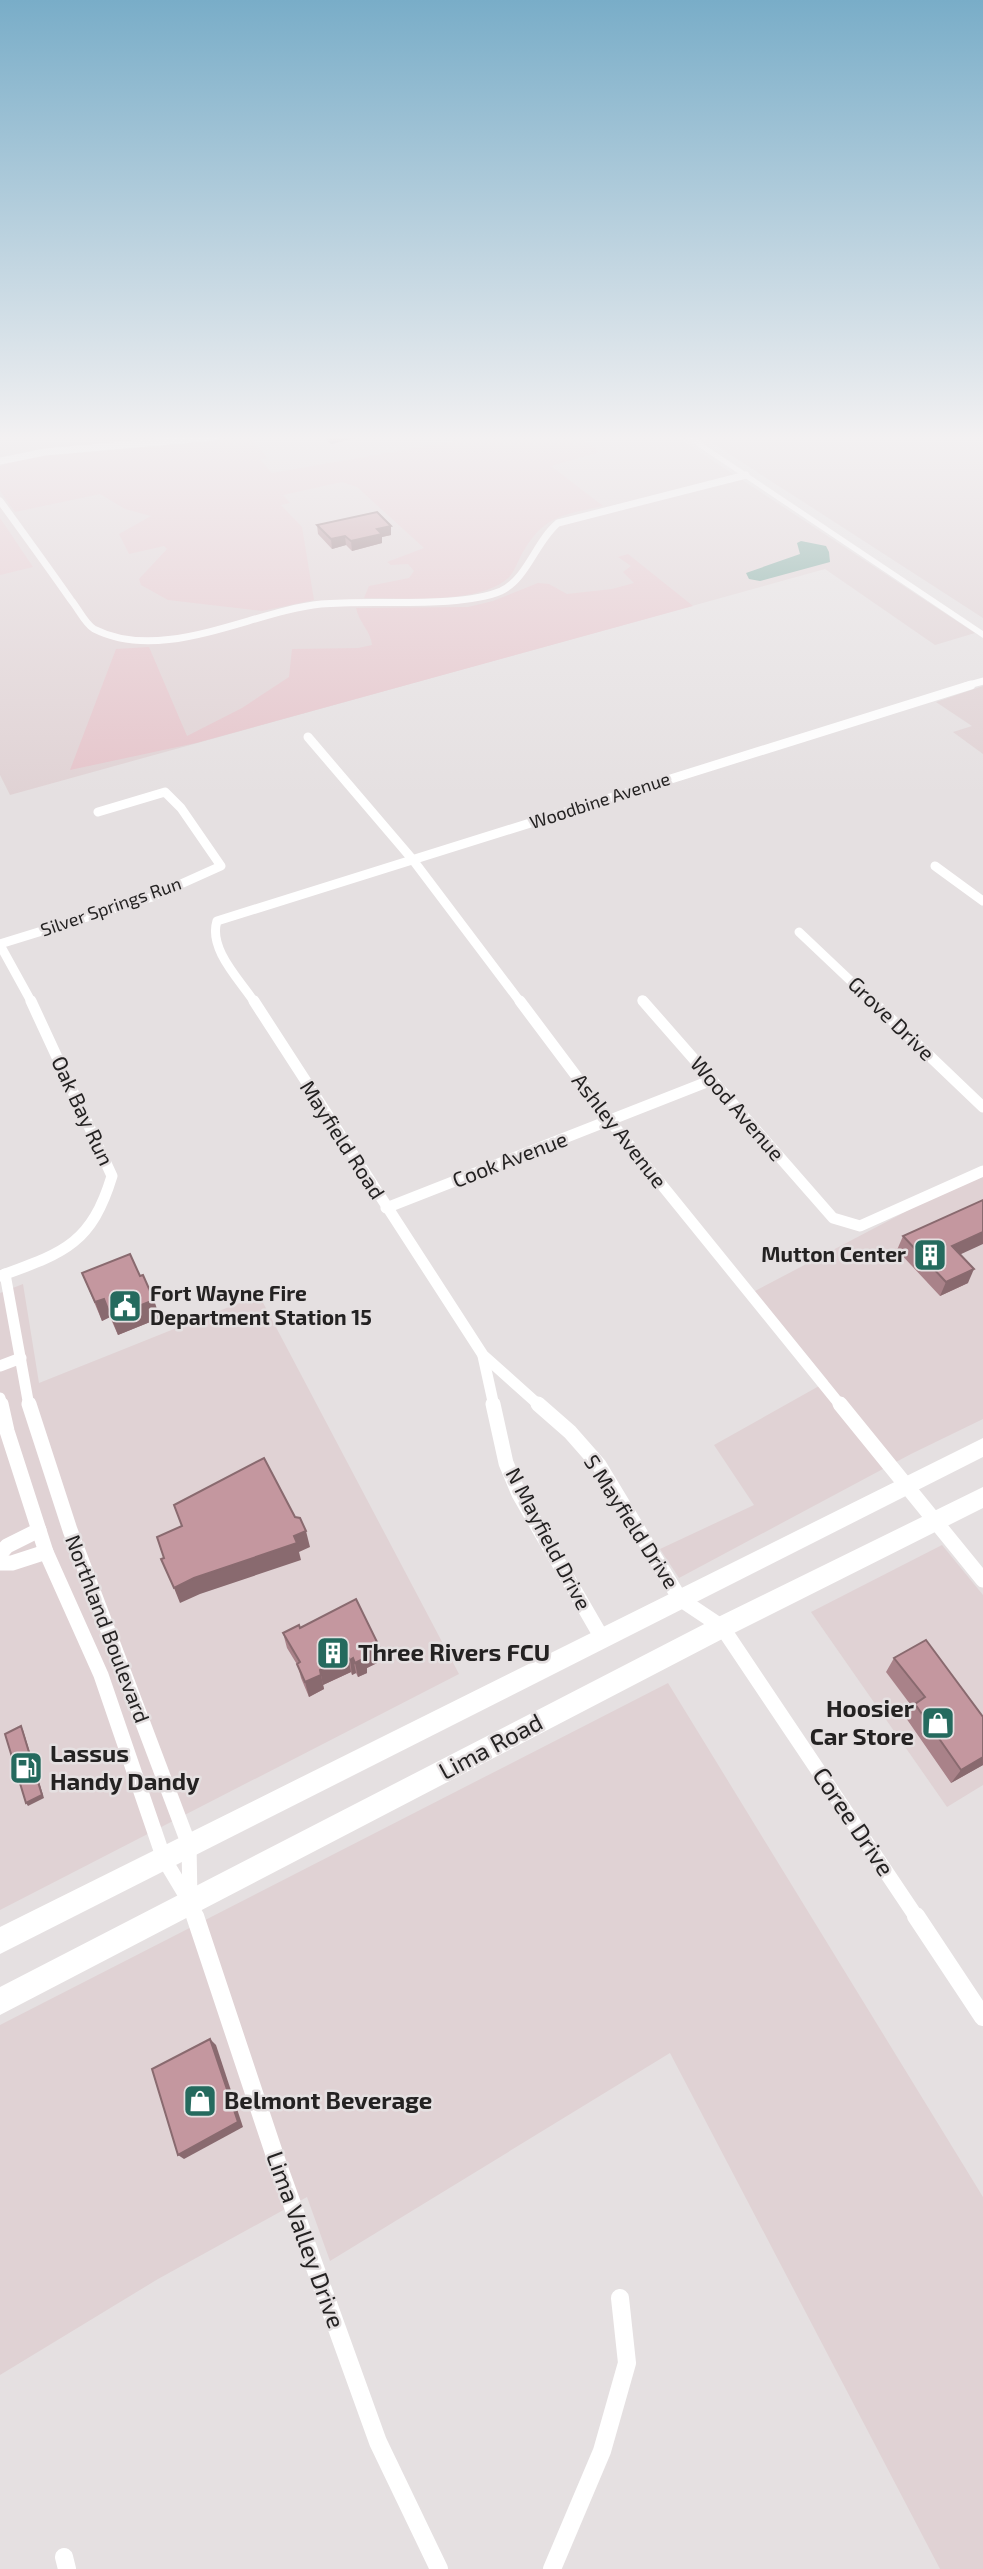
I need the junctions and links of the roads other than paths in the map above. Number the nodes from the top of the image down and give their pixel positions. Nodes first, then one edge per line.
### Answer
1 (40, 557) edge
2 (530, 557) edge
3 (867, 557) edge
4 (983, 635) edge
5 (983, 681) edge
6 (308, 737) dead end
7 (98, 812) dead end
8 (413, 860) junction
9 (935, 866) dead end
10 (983, 901) edge
11 (217, 921) joint
12 (799, 932) dead end
13 (0, 945) edge
14 (642, 1000) dead end
15 (712, 1080) junction
16 (983, 1107) edge
17 (610, 1121) junction
18 (983, 1171) edge
19 (386, 1208) junction
20 (3, 1275) edge
21 (483, 1355) junction
22 (21, 1358) junction
23 (0, 1366) edge
24 (0, 1398) edge
25 (983, 1447) edge
26 (908, 1486) junction
27 (983, 1497) edge
28 (936, 1521) junction
29 (39, 1530) junction
30 (46, 1552) junction
31 (0, 1554) edge
32 (0, 1563) edge
33 (983, 1580) edge
34 (680, 1599) junction
35 (722, 1627) junction
36 (602, 1638) junction
37 (189, 1845) junction
38 (164, 1858) junction
39 (191, 1904) junction
40 (0, 1941) edge
41 (0, 2001) edge
42 (983, 2017) edge
43 (620, 2298) dead end
44 (439, 2569) edge
45 (552, 2569) edge

1 - 2 street
3 - 4 main road
5 - 8 street, Woodbine Avenue
6 - 8 street, Ashley Avenue
7 - 13 street, Silver Springs Run
8 - 11 street, Woodbine Avenue
8 - 17 street, Ashley Avenue
9 - 10 street
11 - 19 street, Mayfield Road
12 - 16 street, Grove Drive
13 - 20 street, Oak Bay Run
14 - 15 street, Wood Avenue
15 - 17 street, Cook Avenue
15 - 18 street, Wood Avenue
17 - 19 street, Cook Avenue
17 - 26 street, Ashley Avenue
19 - 21 street, Mayfield Road
20 - 22 street, Northland Boulevard
21 - 34 street, S Mayfield Drive
21 - 36 street, N Mayfield Drive
22 - 23 street
22 - 37 street, Northland Boulevard
24 - 29 street, Northland Boulevard
25 - 26 highway
26 - 28 street, Ashley Avenue
26 - 34 highway
27 - 28 highway, Lima Road
28 - 33 street, Ashley Avenue
28 - 35 highway, Lima Road
29 - 30 street, Northland Boulevard
29 - 31 street
30 - 32 street
30 - 38 street, Northland Boulevard
34 - 35 street, S Mayfield Drive
34 - 36 highway
35 - 39 highway, Lima Road
35 - 42 street, Coree Drive
36 - 37 highway
37 - 38 highway
37 - 39 street, Northland Boulevard
38 - 39 street, Northland Boulevard
38 - 40 highway
39 - 41 highway, Lima Road
39 - 44 street, Lima Valley Drive
43 - 45 street

